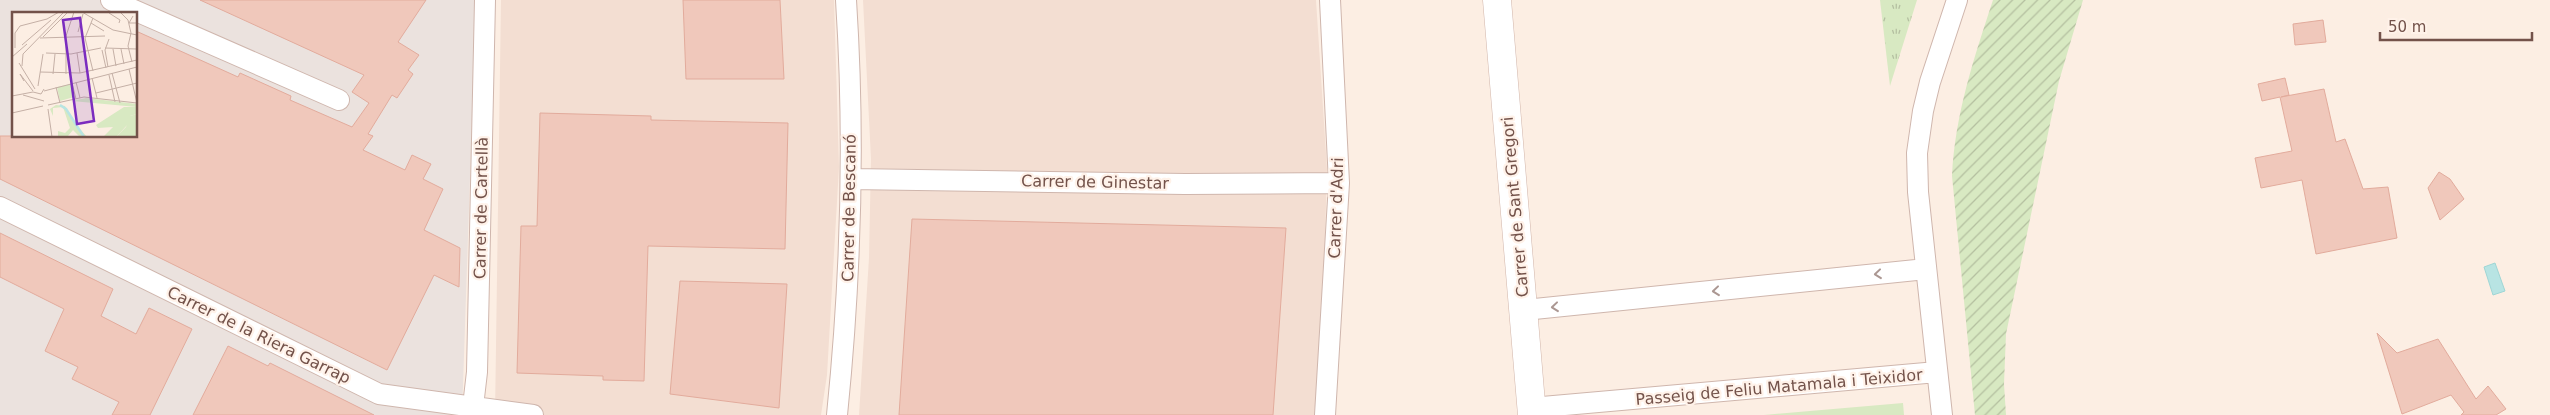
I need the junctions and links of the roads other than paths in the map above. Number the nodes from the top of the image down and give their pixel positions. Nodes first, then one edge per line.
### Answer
1 (111, 0) edge
2 (485, 0) edge
3 (846, 0) edge
4 (1330, 0) edge
5 (1496, 0) edge
6 (1957, 0) edge
7 (339, 100) dead end
8 (851, 179) junction
9 (1339, 182) junction
10 (0, 206) edge
11 (1926, 269) junction
12 (1524, 310) junction
13 (1937, 372) junction
14 (472, 411) edge
15 (1532, 412) edge
16 (533, 415) edge
17 (837, 415) edge
18 (1325, 415) edge
19 (1942, 415) edge

1 - 7 street
2 - 14 street, Carrer de Cartellà
3 - 8 street, Carrer de Bescanó
4 - 9 street, Carrer d'Adri
5 - 12 main road, Carrer de Sant Gregori
6 - 11 street
8 - 9 street, Carrer de Ginestar
8 - 17 street, Carrer de Bescanó
9 - 18 street, Carrer d'Adri
10 - 14 street, Carrer de la Riera Garrap
11 -> 12 street
11 - 13 street
12 - 15 main road, Carrer de Sant Gregori
13 - 15 street, Passeig de Feliu Matamala i Teixidor
13 - 19 street
14 - 16 street, Carrer de la Riera Garrap

